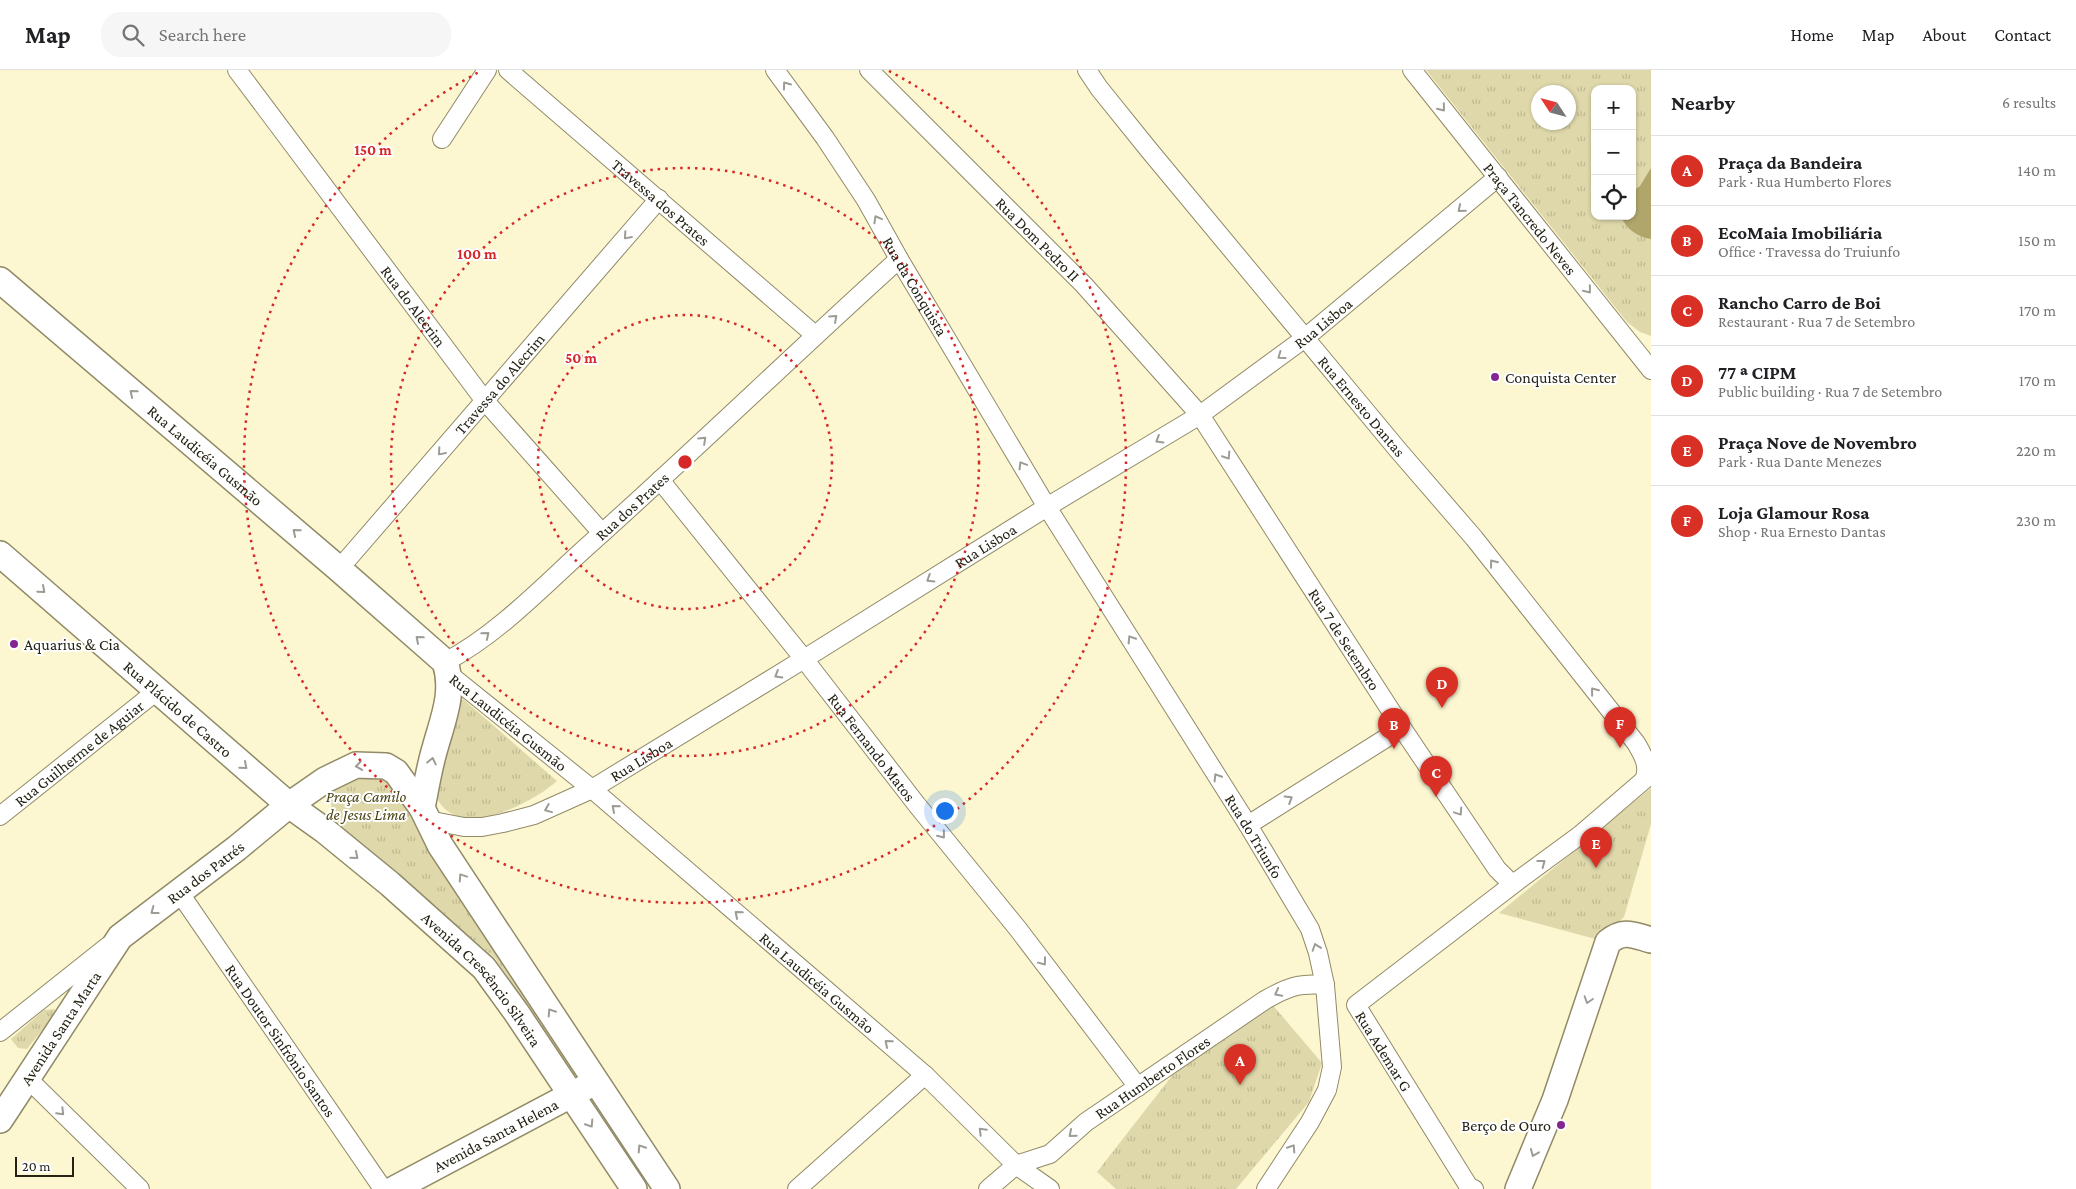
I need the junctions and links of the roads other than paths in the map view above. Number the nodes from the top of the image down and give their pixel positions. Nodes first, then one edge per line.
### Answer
1 (237, 70) edge
2 (487, 70) edge
3 (508, 70) edge
4 (775, 70) edge
5 (869, 70) edge
6 (1087, 70) edge
7 (1412, 70) edge
8 (442, 139) dead end
9 (1498, 177) junction
10 (659, 199) junction
11 (899, 259) junction
12 (0, 280) edge
13 (815, 335) junction
14 (1305, 338) junction
15 (1649, 362) edge
16 (485, 401) junction
17 (1200, 415) junction
18 (660, 480) junction
19 (1047, 506) junction
20 (602, 533) junction
21 (2, 559) edge
22 (339, 569) junction
23 (804, 659) junction
24 (447, 669) junction
25 (158, 690) junction
26 (1402, 728) junction
27 (1648, 778) edge
28 (325, 780) junction
29 (592, 789) junction
30 (289, 805) junction
31 (425, 814) junction
32 (0, 816) edge
33 (1248, 825) junction
34 (324, 830) junction
35 (1516, 882) junction
36 (179, 892) junction
37 (120, 937) junction
38 (1651, 940) edge
39 (1325, 985) junction
40 (0, 1032) edge
41 (925, 1074) junction
42 (26, 1078) junction
43 (597, 1081) junction
44 (1138, 1087) junction
45 (570, 1095) junction
46 (3, 1109) edge
47 (1016, 1165) junction
48 (140, 1189) edge
49 (383, 1189) edge
50 (394, 1189) edge
51 (634, 1189) edge
52 (667, 1189) edge
53 (797, 1189) edge
54 (988, 1189) edge
55 (1050, 1189) edge
56 (1266, 1189) edge
57 (1474, 1189) edge
58 (1518, 1189) edge

1 - 16 street, Rua do Alecrim
2 - 8 street
3 - 10 street, Travessa dos Prates
11 -> 4 street, Rua da Conquista
5 - 17 street, Rua Dom Pedro II
6 - 14 street, Rua Ernesto Dantas
7 -> 9 street, Praça Tancredo Neves
9 -> 14 street, Rua Lisboa
9 -> 15 street, Praça Tancredo Neves
10 - 13 street, Travessa dos Prates
10 -> 16 street, Travessa do Alecrim
13 -> 11 street, Rua dos Prates
19 -> 11 street, Rua da Conquista
22 -> 12 main road, Rua Laudicéia Gusmão
18 -> 13 street, Rua dos Prates
14 -> 17 street, Rua Lisboa
27 -> 14 street, Rua Ernesto Dantas
16 - 20 street, Rua do Alecrim
16 -> 22 street, Travessa do Alecrim
17 -> 19 street, Rua Lisboa
17 -> 26 street, Rua 7 de Setembro
18 - 20 street, Rua dos Prates
18 - 23 street, Rua Fernando Matos
19 -> 23 street, Rua Lisboa
33 -> 19 street, Rua do Triunfo
24 -> 20 street, Rua dos Prates
21 -> 25 main road, Rua Plácido de Castro
24 -> 22 main road, Rua Laudicéia Gusmão
23 -> 29 street, Rua Lisboa
23 -> 44 street, Rua Fernando Matos
24 - 29 street, Rua Laudicéia Gusmão
31 -> 24 main road
25 -> 30 main road, Rua Plácido de Castro
25 - 32 street, Rua Guilherme de Aguiar
33 -> 26 street
26 -> 35 street, Rua 7 de Setembro
35 -> 27 street
28 - 30 main road, Rua dos Patrés
31 -> 28 main road, Avenida Crescêncio Silveira
28 - 34 main road
29 -> 31 street, Rua Lisboa
41 -> 29 street, Rua Laudicéia Gusmão
30 - 34 main road, Avenida Crescêncio Silveira
30 - 36 main road, Rua dos Patrés
43 -> 31 main road, Avenida Crescêncio Silveira
39 -> 33 street, Rua do Triunfo
34 -> 45 main road, Avenida Crescêncio Silveira
35 - 57 street, Rua Ademar G
36 -> 37 main road, Rua dos Patrés
36 - 49 street, Rua Doutor Sinfrônio Santos
37 - 40 street
37 - 42 main road, Avenida Santa Marta
38 -> 58 main road
39 -> 44 street, Rua Humberto Flores
56 -> 39 street, Rua do Triunfo
47 -> 41 street, Rua Laudicéia Gusmão
41 - 53 street
42 - 46 main road, Avenida Santa Marta
42 -> 48 street
43 - 45 main road, Avenida Santa Helena
52 -> 43 main road, Avenida Crescêncio Silveira
44 -> 47 street, Rua Humberto Flores
45 - 50 main road, Avenida Santa Helena
45 -> 51 main road, Avenida Crescêncio Silveira
47 - 54 street, Rua Humberto Flores
47 - 55 street, Rua Laudicéia Gusmão

